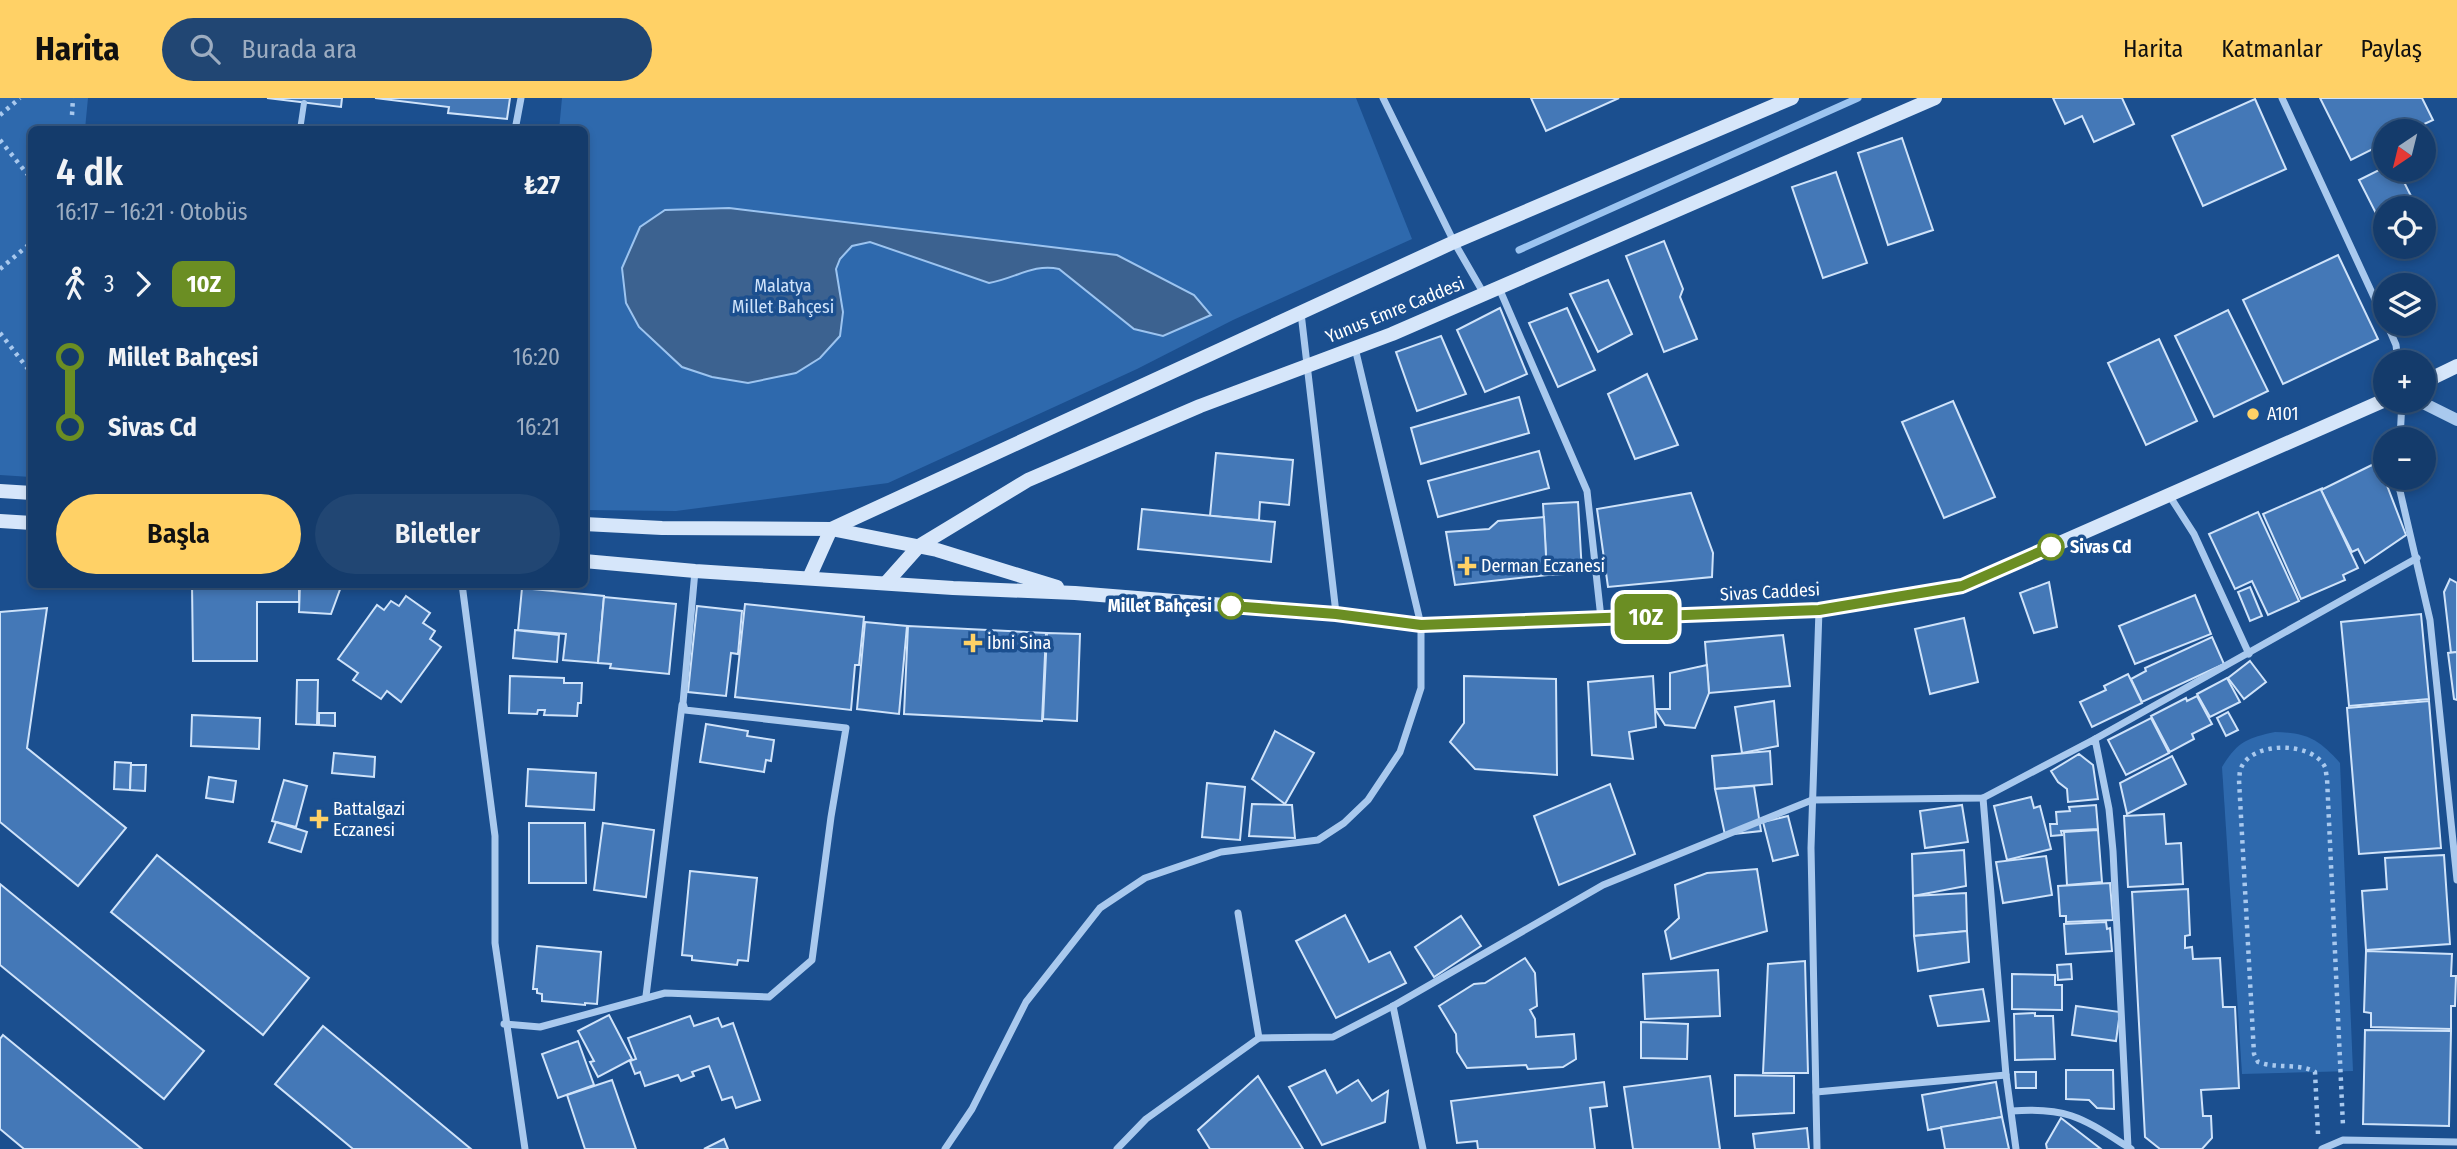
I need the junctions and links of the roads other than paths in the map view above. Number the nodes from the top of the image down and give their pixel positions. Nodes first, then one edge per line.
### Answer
1 (521, 98) edge
2 (1382, 98) edge
3 (1792, 98) edge
4 (1935, 98) edge
5 (2282, 98) edge
6 (304, 103) dead end
7 (301, 126) edge
8 (516, 126) edge
9 (1454, 242) junction
10 (1499, 287) junction
11 (1484, 294) junction
12 (2373, 294) edge
13 (1301, 313) junction
14 (1355, 348) junction
15 (1307, 366) junction
16 (2457, 366) edge
17 (2436, 376) edge
18 (2373, 405) edge
19 (2436, 410) edge
20 (2457, 420) edge
21 (2400, 490) edge
22 (0, 491) edge
23 (28, 493) edge
24 (2168, 495) junction
25 (0, 521) edge
26 (28, 523) edge
27 (588, 524) edge
28 (831, 529) junction
29 (919, 547) junction
30 (2417, 558) junction
31 (588, 561) edge
32 (695, 571) junction
33 (808, 578) junction
34 (886, 583) junction
35 (463, 588) edge
36 (1075, 593) junction
37 (1819, 610) junction
38 (1336, 614) junction
39 (1601, 618) junction
40 (1421, 625) junction
41 (2249, 654) junction
42 (683, 703) junction
43 (2095, 739) junction
44 (1983, 798) junction
45 (1812, 800) junction
46 (2453, 807) edge
47 (2457, 880) edge
48 (1238, 912) dead end
49 (646, 996) junction
50 (1393, 1006) junction
51 (505, 1025) junction
52 (1259, 1038) junction
53 (2006, 1075) junction
54 (1816, 1092) junction
55 (2012, 1111) junction
56 (2457, 1142) edge
57 (2129, 1148) edge
58 (525, 1149) edge
59 (945, 1149) edge
60 (1116, 1149) edge
61 (1423, 1149) edge
62 (1817, 1149) edge
63 (2016, 1149) edge
64 (2322, 1149) edge

1 - 8 street
2 - 9 street
3 - 9 main road, Yunus Emre Caddesi
4 - 10 main road, Yunus Emre Caddesi
5 - 12 street
6 - 7 street
9 - 11 street
9 - 13 main road, Yunus Emre Caddesi
10 - 11 main road, Yunus Emre Caddesi
10 - 39 street
11 - 14 main road, Yunus Emre Caddesi
13 - 15 street
13 - 28 main road, Yunus Emre Caddesi
14 - 15 main road, Yunus Emre Caddesi
14 - 40 street
15 - 29 main road, Yunus Emre Caddesi
15 - 38 street
16 - 17 main road
18 - 24 main road, Sivas Caddesi
19 - 20 street
21 - 30 street
22 - 23 main road
24 - 37 main road, Sivas Caddesi
24 - 41 street
25 - 26 main road
27 - 28 main road
28 - 29 main road
28 - 33 main road
29 - 34 main road, Yunus Emre Caddesi
29 - 36 main road
30 - 41 street
30 - 46 street
31 - 32 main road
32 - 33 main road
32 - 42 street
33 - 34 main road
34 - 36 main road
35 - 51 street
36 - 38 main road, Sivas Caddesi
37 - 39 main road, Sivas Caddesi
37 - 45 street
38 - 40 main road, Sivas Caddesi
39 - 40 main road, Sivas Caddesi
40 - 59 street
41 - 43 street
42 - 49 street
42 - 49 street
43 - 44 street
43 - 57 street
44 - 45 street
44 - 53 street
45 - 50 street
45 - 54 street
46 - 47 street
48 - 52 street
49 - 51 street
50 - 52 street
50 - 61 street
51 - 58 street
52 - 60 street
53 - 54 street
53 - 55 street
54 - 62 street
55 - 57 street
55 - 63 street
56 - 64 street

